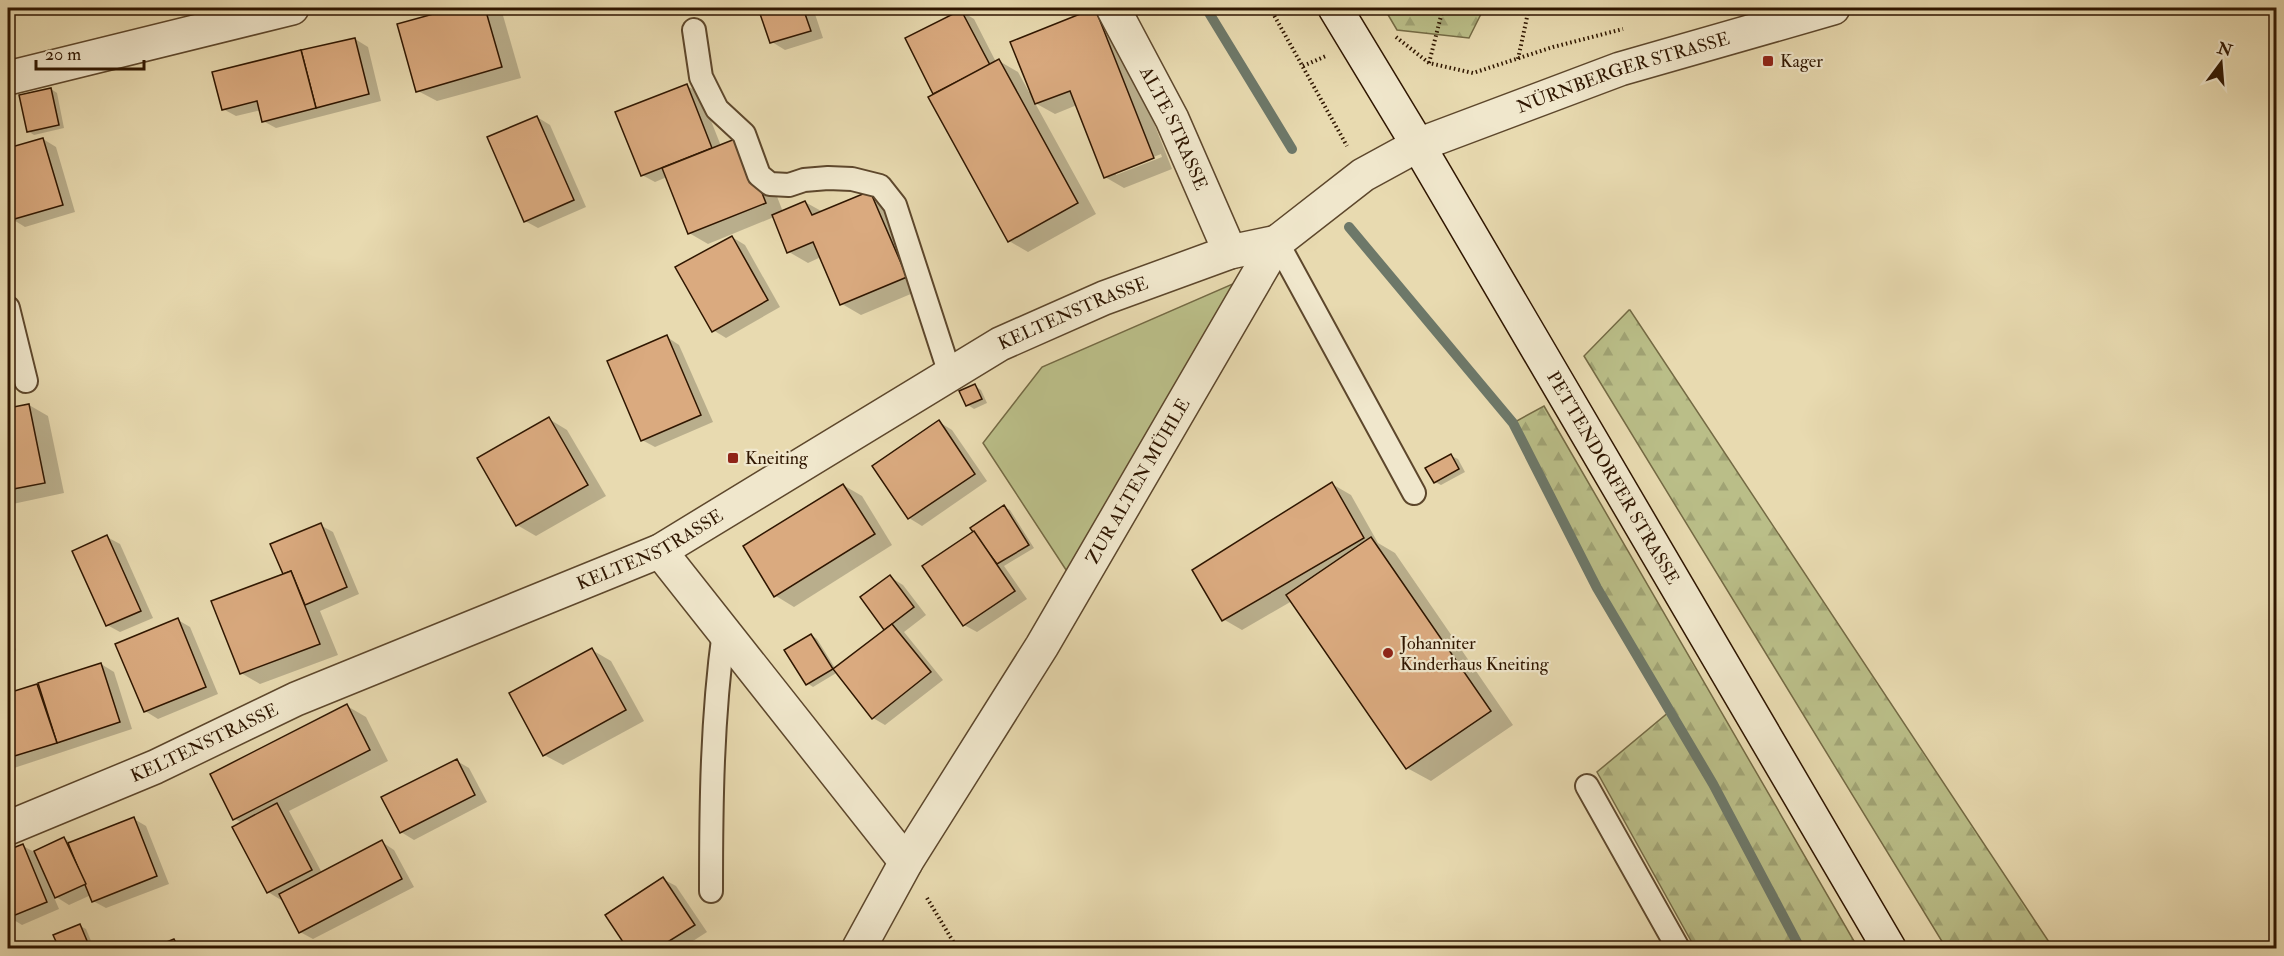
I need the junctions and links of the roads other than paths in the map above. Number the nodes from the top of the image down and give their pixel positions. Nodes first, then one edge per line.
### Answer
1 (292, 8) edge
2 (1113, 8) edge
3 (1335, 8) edge
4 (1833, 8) edge
5 (694, 30) dead end
6 (8, 78) edge
7 (1418, 146) junction
8 (1277, 242) junction
9 (1230, 252) junction
10 (8, 308) edge
11 (950, 374) junction
12 (26, 381) dead end
13 (1414, 493) dead end
14 (660, 551) junction
15 (724, 631) junction
16 (1587, 786) dead end
17 (8, 828) edge
18 (906, 862) junction
19 (711, 891) dead end
20 (859, 948) edge
21 (1678, 948) edge
22 (1889, 948) edge

1 - 6 street
2 - 9 street, ALTE STRASSE
3 - 7 street, PETTENDORFER STRASSE
4 - 7 street, NÜRNBERGER STRASSE
5 - 11 lane
7 - 8 street, ZUR ALTEN MÜHLE
7 - 22 street, PETTENDORFER STRASSE
8 - 9 street, KELTENSTRASSE
8 - 13 lane
8 - 18 street, ZUR ALTEN MÜHLE
9 - 11 street, KELTENSTRASSE
10 - 12 lane
11 - 14 street, KELTENSTRASSE
14 - 15 street
14 - 17 street, KELTENSTRASSE
15 - 18 street
15 - 19 lane
16 - 21 lane
18 - 20 street, ZUR ALTEN MÜHLE

